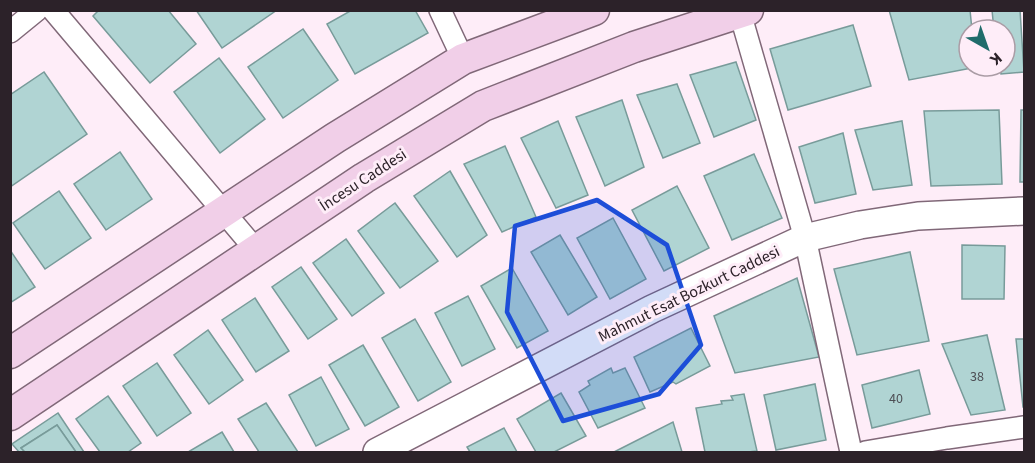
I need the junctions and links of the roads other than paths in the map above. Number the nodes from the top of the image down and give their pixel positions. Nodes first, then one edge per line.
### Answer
1 (37, 10) edge
2 (53, 10) edge
3 (441, 10) edge
4 (594, 10) edge
5 (744, 12) edge
6 (10, 32) edge
7 (463, 59) junction
8 (1024, 211) edge
9 (224, 212) junction
10 (805, 238) junction
11 (256, 250) junction
12 (10, 352) edge
13 (10, 415) edge
14 (1024, 427) edge
15 (377, 453) edge
16 (851, 453) edge
17 (865, 453) edge

1 - 6 street
2 - 9 street
3 - 7 street
4 - 7 main road
5 - 10 street
5 - 11 main road, İncesu Caddesi
7 - 9 main road
8 - 10 street, Mahmut Esat Bozkurt Caddesi
9 - 11 street
9 - 12 main road
10 - 15 street, Mahmut Esat Bozkurt Caddesi
10 - 16 street
11 - 13 main road, İncesu Caddesi
14 - 17 street

